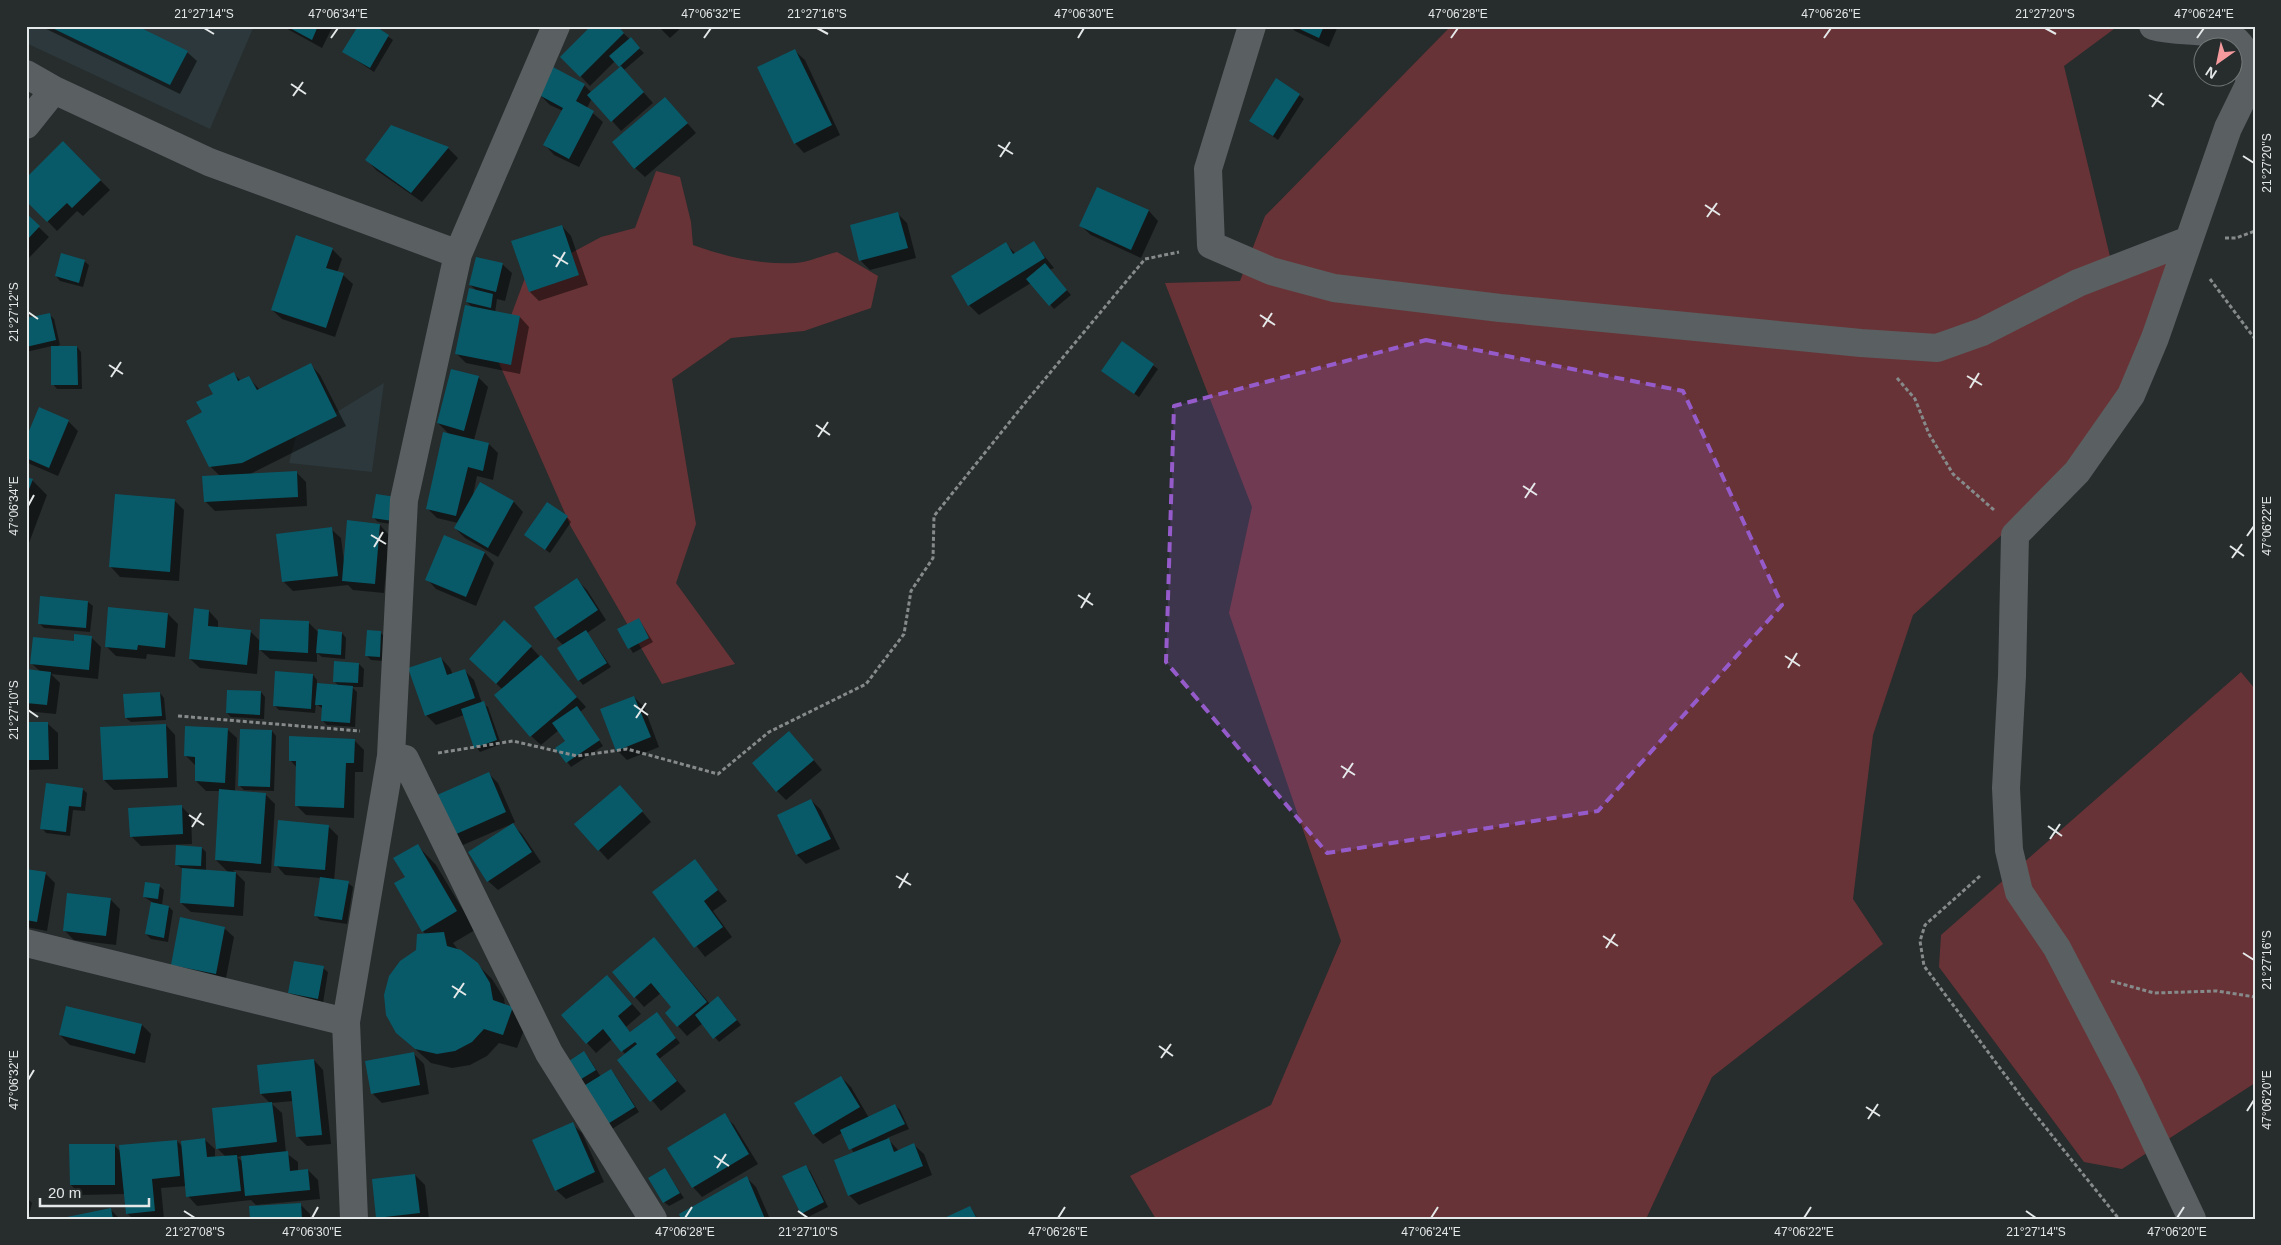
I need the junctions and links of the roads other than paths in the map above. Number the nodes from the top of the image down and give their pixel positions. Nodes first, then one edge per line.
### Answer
1 (556, 26) edge
2 (1252, 26) edge
3 (2153, 26) edge
4 (26, 74) edge
5 (54, 90) junction
6 (26, 125) edge
7 (2189, 240) junction
8 (458, 254) junction
9 (396, 750) junction
10 (26, 943) edge
11 (346, 1022) junction
12 (354, 1219) edge
13 (653, 1219) edge
14 (2192, 1219) edge

1 - 8 street
2 - 7 street
3 - 7 street
4 - 5 street
5 - 6 street
5 - 8 street
7 - 14 street
8 - 9 street
9 - 11 street
9 - 13 street
10 - 11 street
11 - 12 street

